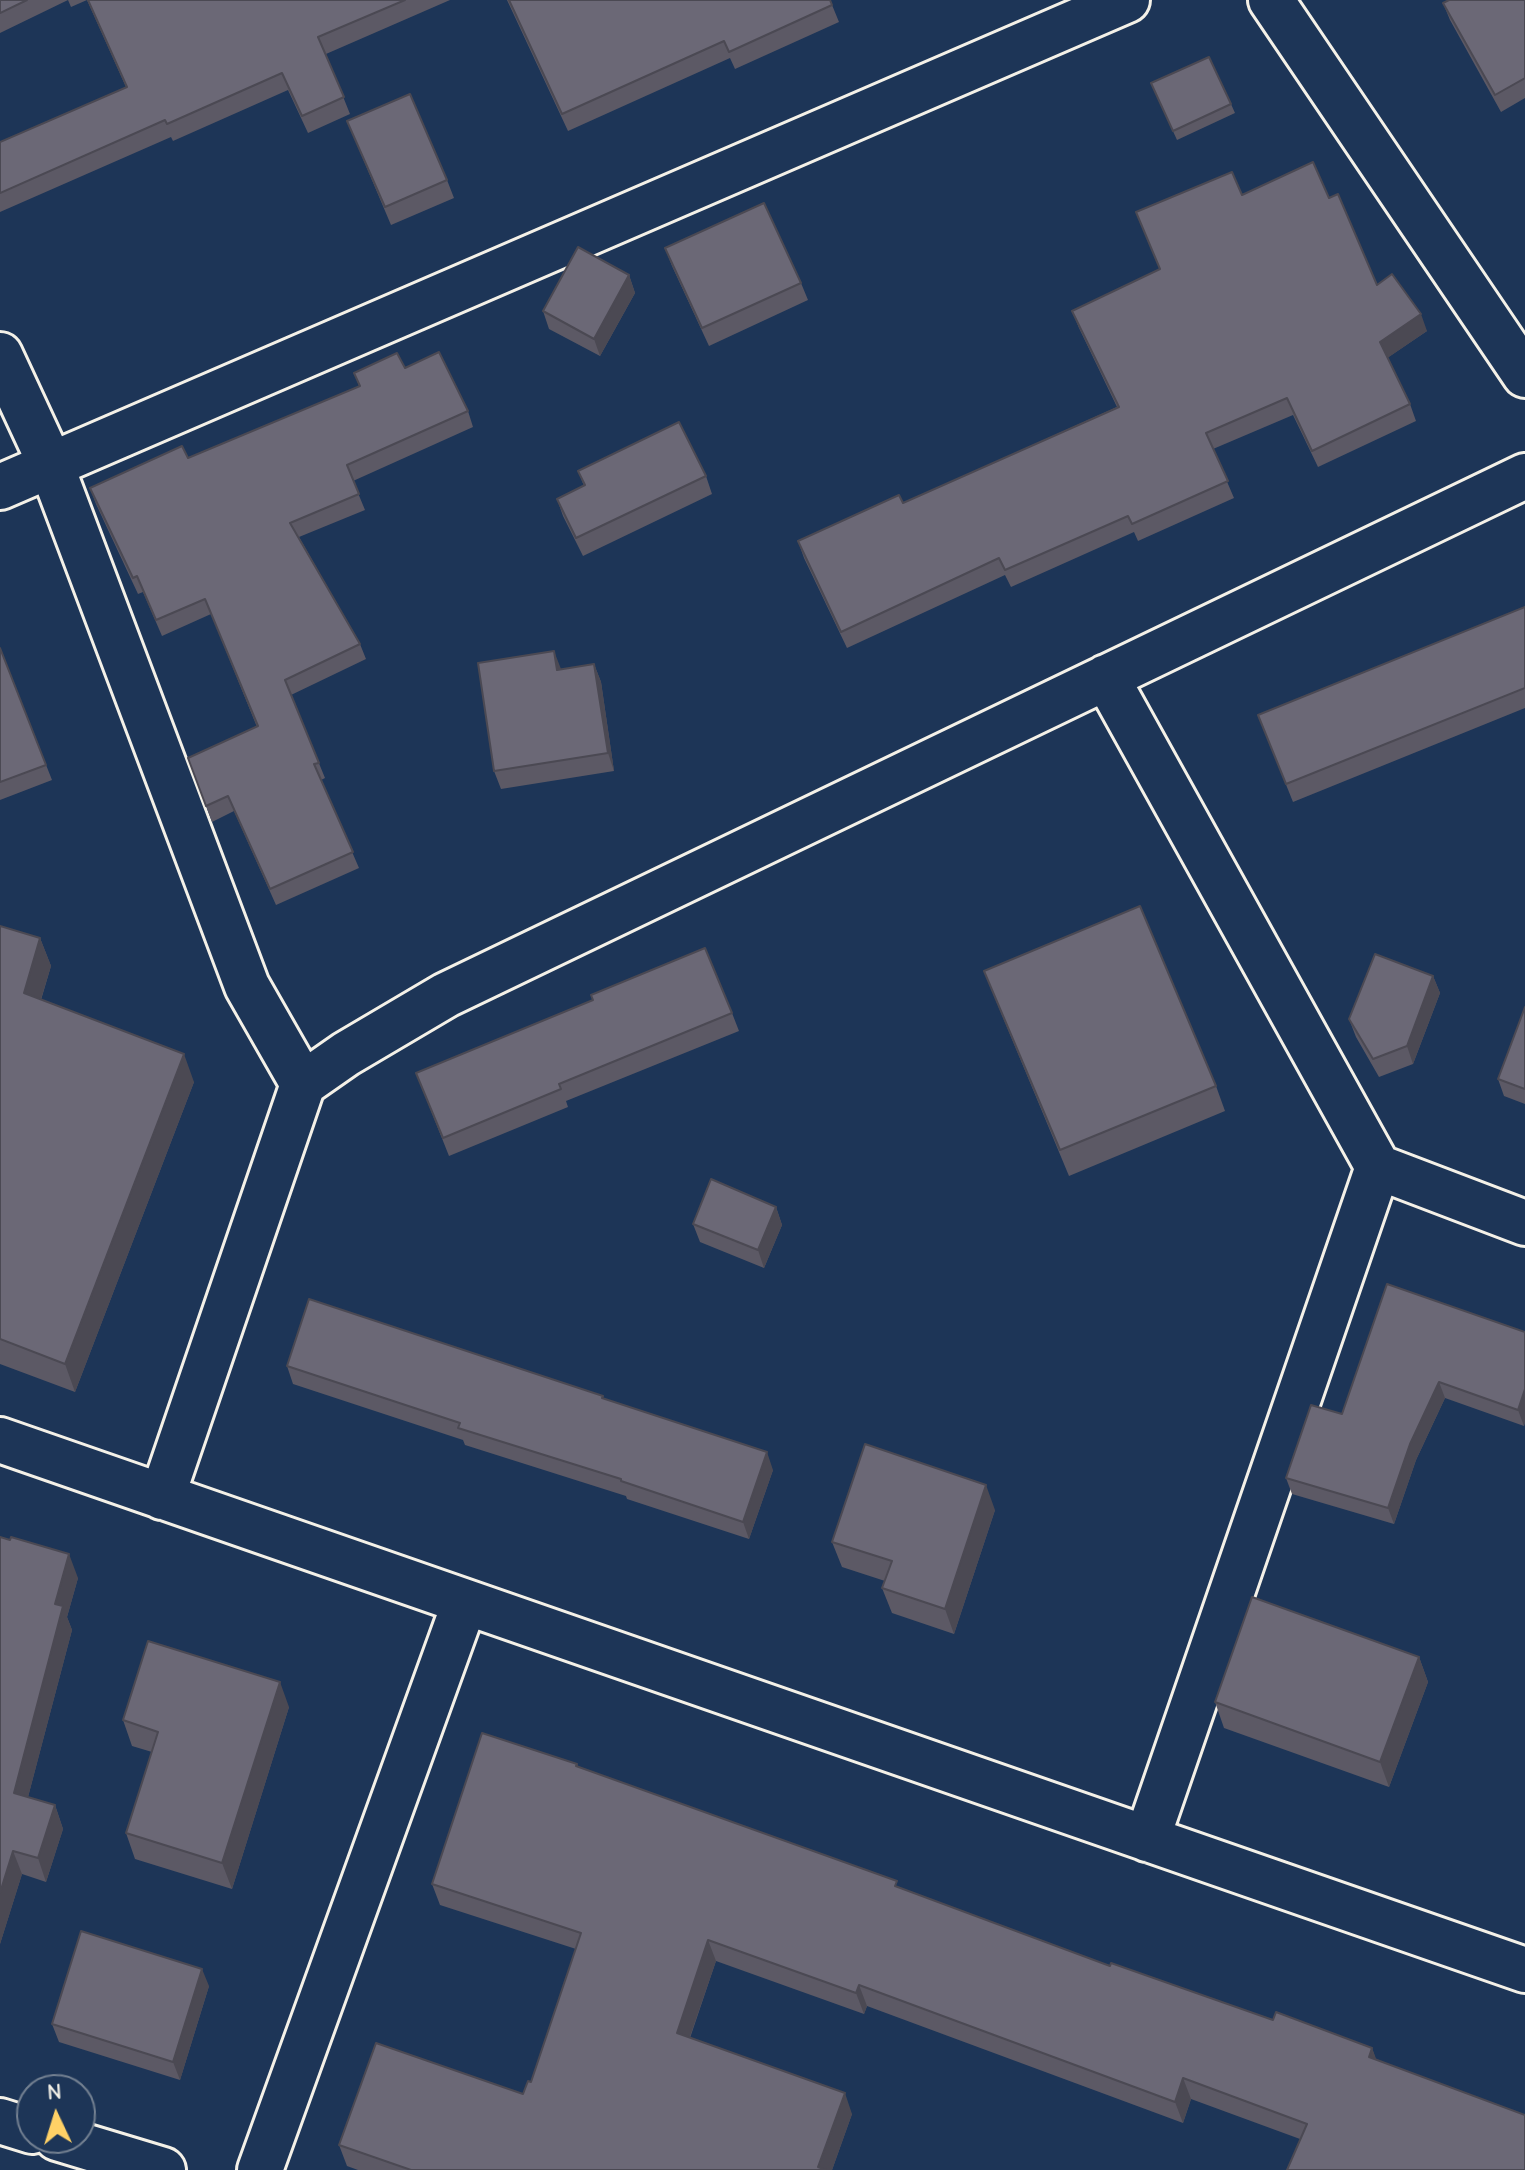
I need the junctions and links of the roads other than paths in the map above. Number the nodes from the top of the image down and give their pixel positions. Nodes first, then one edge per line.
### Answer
1 (1127, 0) edge
2 (1271, 0) edge
3 (0, 355) edge
4 (1525, 375) edge
5 (51, 465) junction
6 (1525, 476) edge
7 (0, 487) edge
8 (1106, 677) junction
9 (303, 1084) junction
10 (1378, 1167) junction
11 (1525, 1223) edge
12 (0, 1440) edge
13 (162, 1497) junction
14 (465, 1602) junction
15 (1147, 1839) junction
16 (1525, 1970) edge
17 (96, 2150) edge
18 (163, 2170) edge
19 (260, 2170) edge

1 - 5 street
2 - 4 street
3 - 5 street
5 - 7 street
5 - 9 street
6 - 8 street
8 - 9 street
8 - 10 street
9 - 13 street
10 - 11 street
10 - 15 street
12 - 13 street
13 - 14 street
14 - 15 street
14 - 19 street
15 - 16 street
17 - 18 street

